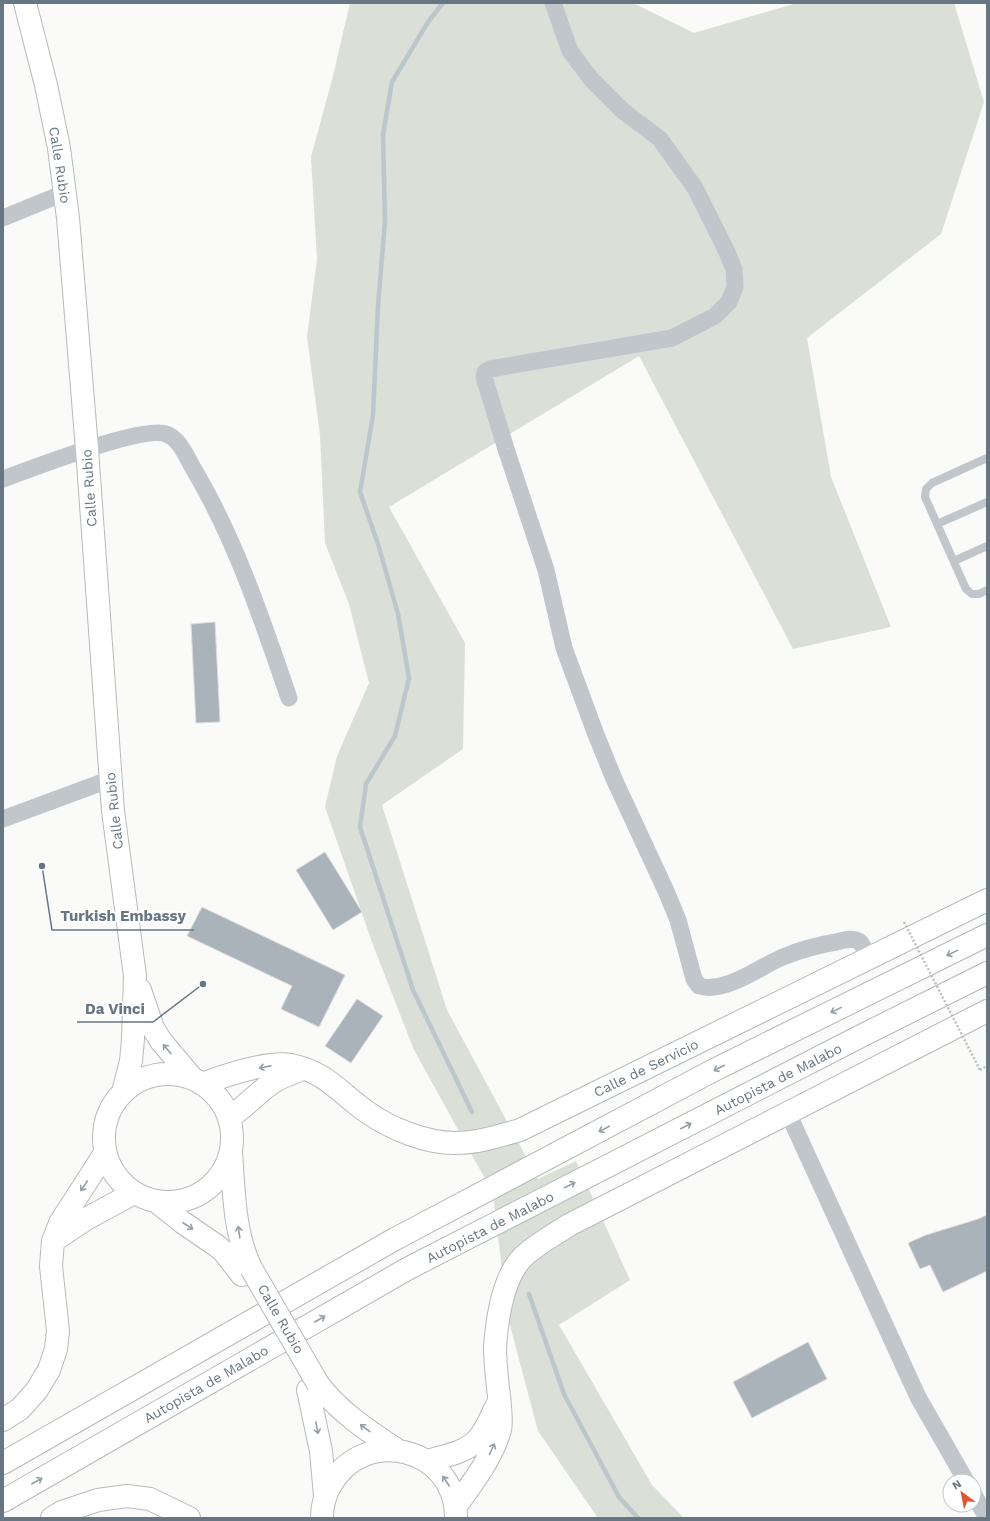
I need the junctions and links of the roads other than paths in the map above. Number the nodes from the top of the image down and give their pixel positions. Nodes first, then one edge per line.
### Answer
1 (25, 3) edge
2 (553, 3) edge
3 (64, 193) junction
4 (3, 218) edge
5 (87, 449) junction
6 (987, 458) edge
7 (3, 479) edge
8 (987, 502) edge
9 (938, 524) junction
10 (987, 546) edge
11 (954, 561) junction
12 (987, 590) edge
13 (289, 698) dead end
14 (111, 779) junction
15 (3, 819) edge
16 (987, 900) edge
17 (987, 935) edge
18 (869, 958) junction
19 (987, 973) edge
20 (135, 976) junction
21 (987, 1011) edge
22 (303, 1069) junction
23 (198, 1081) junction
24 (123, 1092) junction
25 (788, 1113) junction
26 (230, 1118) junction
27 (231, 1152) junction
28 (105, 1153) junction
29 (134, 1193) junction
30 (157, 1202) junction
31 (53, 1241) junction
32 (247, 1272) junction
33 (313, 1387) junction
34 (499, 1402) junction
35 (3, 1420) edge
36 (397, 1450) junction
37 (427, 1461) junction
38 (3, 1463) edge
39 (961, 1473) edge
40 (3, 1501) edge
41 (982, 1509) edge
42 (320, 1510) edge
43 (456, 1512) edge
44 (52, 1518) edge
45 (189, 1518) edge
46 (987, 1518) edge

1 - 3 main road, Calle Rubio
2 - 18 street
3 - 4 street
3 - 5 main road, Calle Rubio
5 - 7 street
5 - 13 street
5 - 14 main road, Calle Rubio
6 - 9 lane
8 - 9 lane
9 - 11 lane
10 - 11 lane
11 - 12 lane
14 - 15 street
14 - 20 main road, Calle Rubio
16 - 18 main road, Calle de Servicio
17 -> 38 main road
18 - 22 main road, Calle de Servicio
40 -> 19 main road, Autopista de Malabo
23 -> 20 main road, Calle Rubio
20 - 24 main road, Calle Rubio
21 - 25 main road
22 -> 23 main road, Calle de Servicio
22 - 26 main road
23 - 24 main road
23 - 26 main road
24 - 28 main road
25 - 34 main road
25 - 39 street
26 - 27 main road
27 - 30 main road
32 -> 27 main road, Calle Rubio
28 - 29 main road
28 -> 31 main road
29 - 30 main road
29 - 31 main road
30 -> 32 main road, Calle Rubio
31 - 35 main road
32 - 33 main road, Calle Rubio, bridge
36 -> 33 main road, Calle Rubio
33 -> 42 main road, Calle Rubio
34 - 37 main road
43 -> 34 main road
36 - 37 main road
36 - 42 main road
43 -> 37 main road
41 - 46 street
44 - 45 main road

